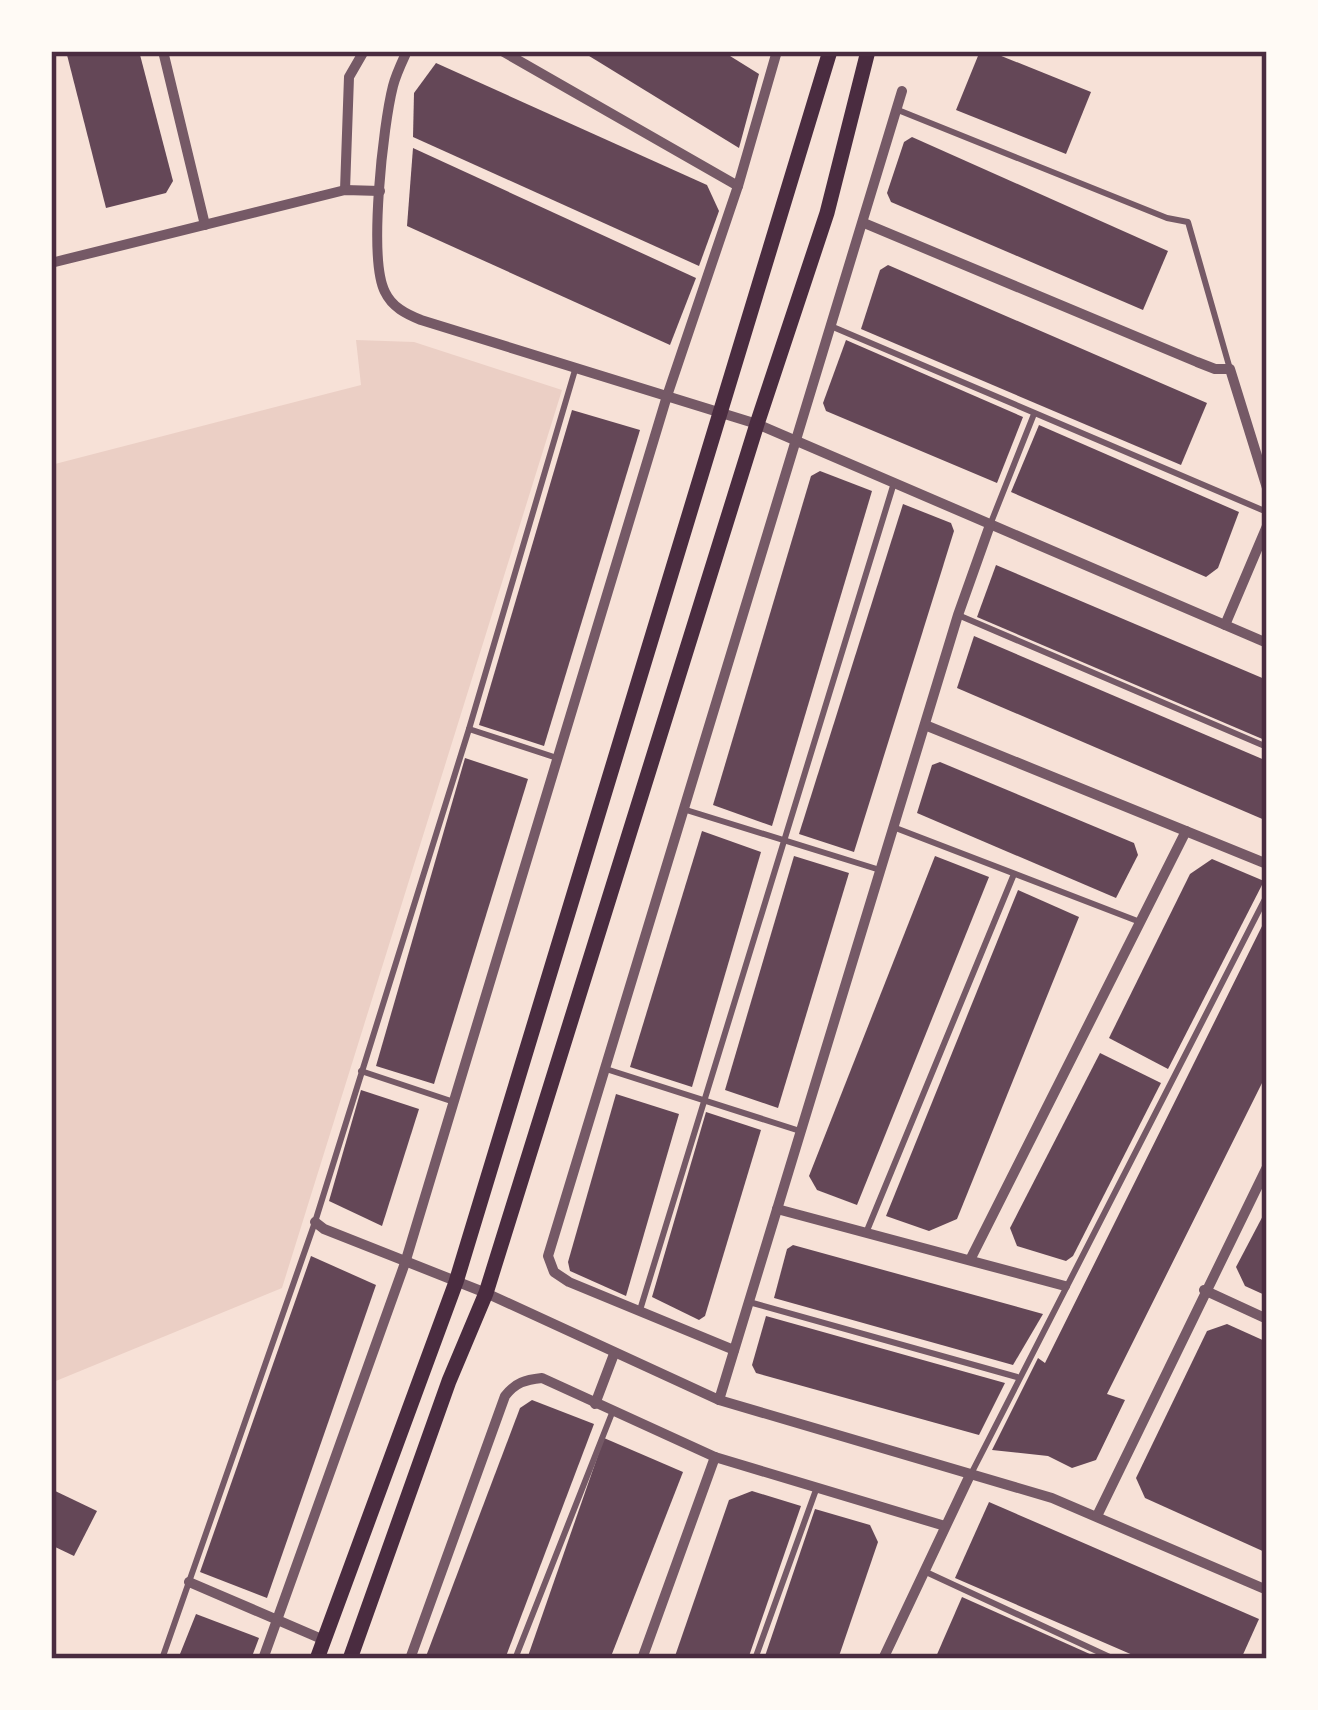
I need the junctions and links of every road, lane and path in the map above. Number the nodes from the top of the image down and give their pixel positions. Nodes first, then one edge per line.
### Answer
1 (163, 51) edge
2 (364, 51) edge
3 (407, 51) edge
4 (502, 51) edge
5 (777, 51) edge
6 (830, 51) edge
7 (868, 51) edge
8 (902, 91) dead end
9 (897, 110) junction
10 (738, 186) junction
11 (345, 190) junction
12 (380, 191) junction
13 (864, 223) junction
14 (205, 225) junction
15 (51, 263) edge
16 (833, 327) junction
17 (576, 367) junction
18 (1230, 369) junction
19 (667, 396) junction
20 (719, 411) junction
21 (1034, 415) junction
22 (757, 424) junction
23 (799, 440) junction
24 (895, 482) junction
25 (1267, 488) edge
26 (1267, 512) edge
27 (990, 525) junction
28 (1267, 526) edge
29 (958, 615) junction
30 (1225, 626) junction
31 (1267, 643) edge
32 (925, 724) junction
33 (469, 729) junction
34 (1267, 747) edge
35 (557, 758) junction
36 (683, 809) junction
37 (893, 827) junction
38 (1186, 831) junction
39 (784, 841) junction
40 (1267, 864) edge
41 (880, 870) junction
42 (1014, 874) junction
43 (1267, 895) edge
44 (1140, 922) junction
45 (606, 1069) junction
46 (361, 1071) junction
47 (704, 1101) junction
48 (454, 1102) junction
49 (800, 1131) junction
50 (1267, 1167) edge
51 (777, 1209) junction
52 (315, 1222) junction
53 (866, 1233) junction
54 (970, 1260) junction
55 (405, 1262) junction
56 (456, 1282) junction
57 (1064, 1286) junction
58 (1204, 1290) junction
59 (486, 1293) junction
60 (748, 1302) junction
61 (640, 1311) junction
62 (1267, 1319) edge
63 (734, 1351) junction
64 (614, 1354) junction
65 (1017, 1377) junction
66 (719, 1400) junction
67 (595, 1404) junction
68 (612, 1413) junction
69 (715, 1457) junction
70 (970, 1475) junction
71 (817, 1487) junction
72 (1097, 1516) junction
73 (945, 1526) junction
74 (925, 1571) junction
75 (189, 1582) junction
76 (1267, 1590) edge
77 (277, 1621) junction
78 (325, 1640) junction
79 (162, 1659) edge
80 (263, 1659) edge
81 (317, 1659) edge
82 (350, 1659) edge
83 (410, 1659) edge
84 (515, 1659) edge
85 (642, 1659) edge
86 (755, 1659) edge
87 (883, 1659) edge
88 (1114, 1659) edge

1 - 14 street
2 - 11 street
3 - 12 street
4 - 10 street
5 - 10 street
6 - 20 main road
7 - 22 main road
8 - 9 street
9 - 13 street
9 - 18 lane
10 - 19 street
11 - 12 street
11 - 14 street
12 - 17 street
13 - 16 street
13 - 18 street
14 - 15 street
16 - 21 lane
16 - 23 street
17 - 19 street
17 - 33 lane
18 - 25 street
19 - 20 street
19 - 35 street
20 - 22 street
20 - 56 main road
21 - 26 lane
21 - 27 lane
22 - 23 street
22 - 59 main road
23 - 24 street
23 - 36 street
24 - 27 street
24 - 39 lane
27 - 29 street
27 - 30 street
28 - 30 street
29 - 32 street
29 - 34 lane
30 - 31 street
32 - 37 street
32 - 38 street
33 - 35 lane
33 - 46 lane
35 - 48 street
36 - 39 lane
36 - 45 street
37 - 41 street
37 - 42 lane
38 - 40 street
38 - 44 street
39 - 41 lane
39 - 47 lane
41 - 49 street
42 - 44 lane
42 - 53 lane
43 - 57 lane
44 - 54 street
45 - 47 lane
45 - 61 street
46 - 48 lane
46 - 52 lane
47 - 49 lane
47 - 61 lane
48 - 55 street
49 - 51 street
50 - 58 street
51 - 53 street
51 - 60 street
52 - 55 street
52 - 75 lane
53 - 54 street
54 - 57 street
55 - 56 street
55 - 77 street
56 - 59 street
56 - 78 main road
57 - 65 lane
58 - 62 street
58 - 72 street
59 - 64 street
59 - 82 main road
60 - 63 street
60 - 65 lane
61 - 63 street
63 - 66 street
64 - 66 street
64 - 67 street
65 - 70 lane
66 - 70 street
67 - 68 street
67 - 83 street
68 - 69 street
68 - 84 lane
69 - 71 street
69 - 85 street
70 - 72 street
70 - 73 street
71 - 73 street
71 - 86 lane
72 - 76 street
73 - 74 street
74 - 87 street
74 - 88 lane
75 - 77 street
75 - 79 lane
77 - 78 street
77 - 80 street
78 - 81 main road

